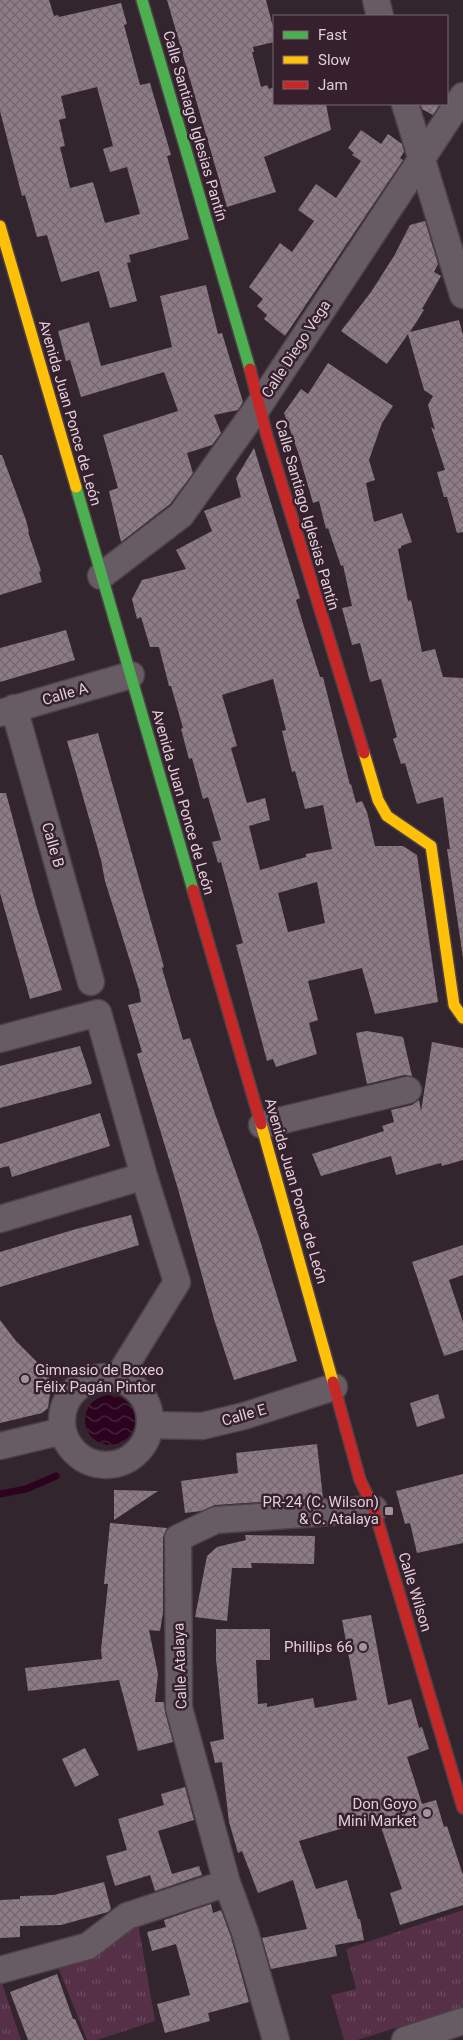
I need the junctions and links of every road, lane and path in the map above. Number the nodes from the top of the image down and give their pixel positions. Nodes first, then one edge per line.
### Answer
1 (142, 0) edge
2 (376, 0) edge
3 (380, 15) edge
4 (463, 96) edge
5 (405, 105) edge
6 (421, 158) junction
7 (0, 226) edge
8 (463, 295) edge
9 (260, 404) junction
10 (101, 576) junction
11 (131, 675) junction
12 (7, 710) edge
13 (91, 982) dead end
14 (463, 1018) edge
15 (0, 1039) edge
16 (408, 1090) dead end
17 (262, 1125) junction
18 (144, 1176) junction
19 (0, 1219) edge
20 (117, 1379) junction
21 (334, 1387) junction
22 (150, 1425) junction
23 (63, 1431) junction
24 (0, 1446) edge
25 (374, 1509) junction
26 (462, 1801) edge
27 (227, 1883) junction
28 (0, 1970) edge
29 (463, 2021) edge
30 (276, 2040) edge
31 (405, 2040) edge

1 - 9 main road, Calle Santiago Iglesias Pantín
2 - 3 street
4 - 6 street, Calle Diego Vega
5 - 6 street
6 - 8 street
6 - 9 street, Calle Diego Vega
7 - 10 main road, Avenida Juan Ponce de León
9 - 10 street, Calle Diego Vega
9 - 14 main road, Calle Santiago Iglesias Pantín
10 - 11 main road, Avenida Juan Ponce de León
11 - 12 street, Calle A
11 - 17 main road, Avenida Juan Ponce de León
12 - 13 street, Calle B
15 - 18 street
16 - 17 street
17 - 21 main road, Avenida Juan Ponce de León
18 - 19 street
18 - 20 street
20 - 22 street
20 - 23 street
21 - 22 street, Calle E
21 - 25 main road, Calle Wilson
22 - 23 street
23 - 24 street
25 - 26 main road, Calle Wilson
25 - 27 street, Calle Atalaya
27 - 28 street
27 - 30 street, Calle Atalaya
29 - 31 street

